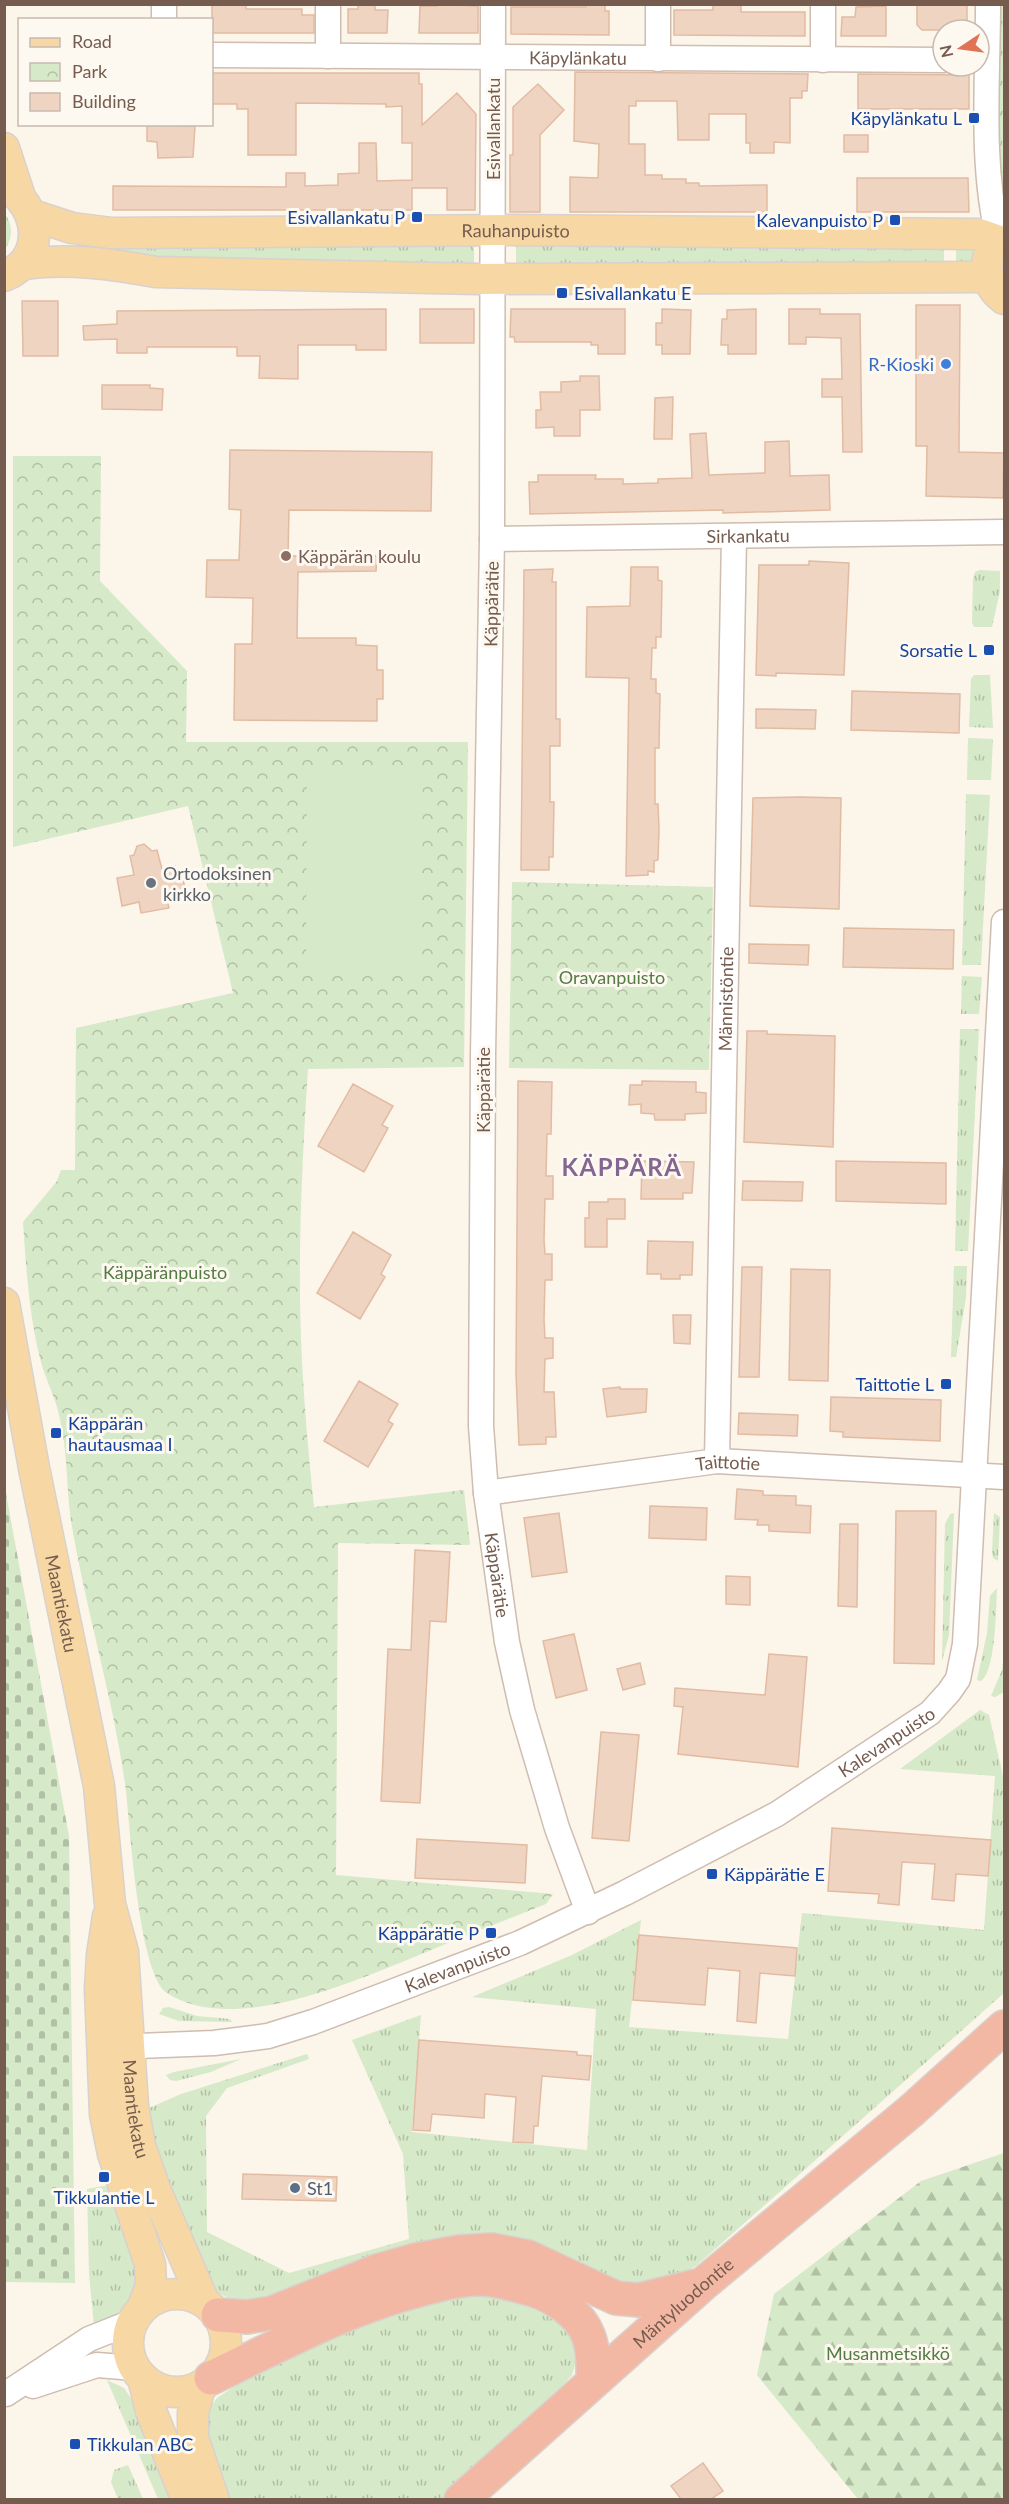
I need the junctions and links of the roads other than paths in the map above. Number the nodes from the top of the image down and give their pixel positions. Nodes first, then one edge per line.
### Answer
1 (328, 4) edge
2 (493, 4) edge
3 (658, 4) edge
4 (823, 4) edge
5 (213, 55) edge
6 (328, 56) junction
7 (493, 57) junction
8 (658, 59) junction
9 (823, 60) junction
10 (931, 60) edge
11 (984, 78) edge
12 (4, 148) edge
13 (18, 198) edge
14 (1002, 239) edge
15 (494, 255) junction
16 (10, 276) edge
17 (996, 288) edge
18 (1005, 532) edge
19 (734, 536) junction
20 (492, 539) junction
21 (1005, 922) edge
22 (1003, 1000) edge
23 (4, 1303) edge
24 (717, 1461) junction
25 (974, 1475) junction
26 (1005, 1477) edge
27 (486, 1493) junction
28 (588, 1912) junction
29 (1005, 2027) edge
30 (115, 2047) junction
31 (911, 2111) junction
32 (703, 2284) junction
33 (211, 2308) junction
34 (137, 2314) junction
35 (138, 2373) junction
36 (593, 2381) junction
37 (206, 2383) junction
38 (5, 2394) edge
39 (188, 2499) edge
40 (214, 2499) edge
41 (461, 2499) edge
42 (488, 2499) edge

1 - 6 street
2 - 7 street, Esivallankatu
3 - 8 street
4 - 9 street
5 - 6 street, Käpylänkatu
6 - 7 street, Käpylänkatu
7 - 8 street, Käpylänkatu
7 - 15 street, Esivallankatu
8 - 9 street, Käpylänkatu
9 - 10 street, Käpylänkatu
11 - 14 street
12 - 13 main road
13 - 15 main road, Rauhanpuisto
13 - 16 main road
14 - 15 main road, Rauhanpuisto
14 - 17 main road
15 - 16 main road, Rauhanpuisto
15 - 17 main road, Rauhanpuisto
15 - 20 street, Käppärätie
18 - 19 street, Sirkankatu
19 - 20 street, Sirkankatu
19 - 24 street, Männistöntie
20 - 27 street, Käppärätie
21 - 22 street, Kalevanpuisto
22 - 25 street, Kalevanpuisto
23 - 30 main road, Maantiekatu
24 - 25 street, Taittotie
24 - 27 street, Taittotie
25 - 26 street, Taittotie
25 - 28 street, Kalevanpuisto
27 - 28 street, Käppärätie
28 - 30 street, Kalevanpuisto
29 - 31 highway, Mäntyluodontie
30 - 33 main road, Maantiekatu
30 - 34 main road, Maantiekatu
31 - 32 highway, Mäntyluodontie
31 - 42 highway, Mäntyluodontie
32 - 33 highway
32 - 36 highway, Mäntyluodontie
33 - 34 main road
33 - 37 main road
34 - 35 main road
34 - 38 street
35 - 37 main road
35 - 38 street
35 - 39 main road
36 - 37 highway
36 - 41 highway, Mäntyluodontie
37 - 40 main road

